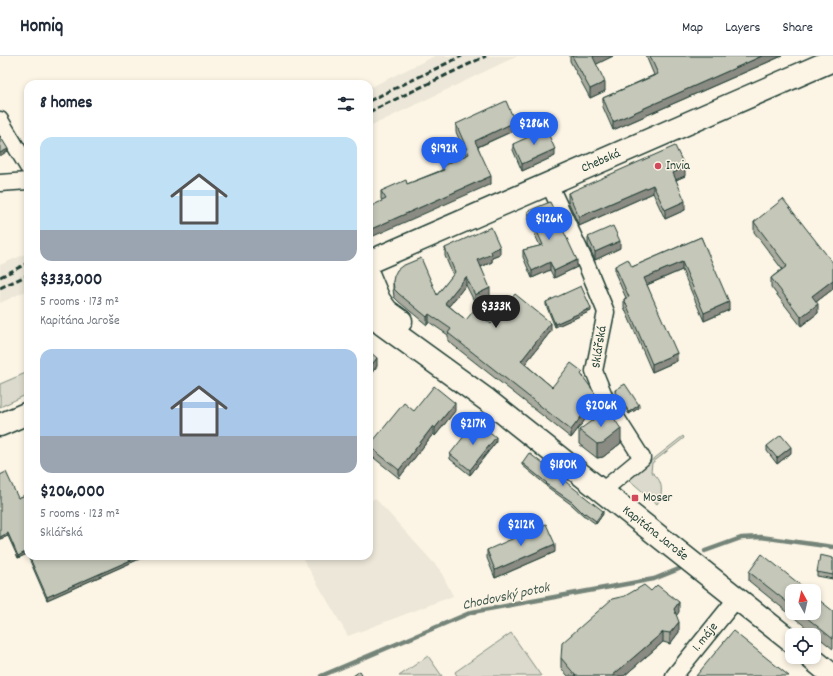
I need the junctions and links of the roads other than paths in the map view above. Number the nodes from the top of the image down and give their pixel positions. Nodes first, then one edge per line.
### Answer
1 (833, 60) edge
2 (0, 120) edge
3 (24, 160) edge
4 (24, 181) edge
5 (0, 183) edge
6 (549, 184) junction
7 (373, 260) edge
8 (373, 286) edge
9 (373, 316) edge
10 (24, 415) edge
11 (518, 425) junction
12 (0, 426) edge
13 (602, 491) junction
14 (737, 598) junction
15 (785, 636) edge
16 (818, 664) edge
17 (674, 676) edge
18 (833, 676) edge

1 - 6 street, Chebská
2 - 3 street
4 - 5 street
6 - 7 street, Chebská
6 - 13 street, Sklářská
8 - 11 street, Kapitána Jaroše
9 - 11 street, Kapitána Jaroše
10 - 12 street
11 - 13 street, Kapitána Jaroše
13 - 14 street, Kapitána Jaroše
14 - 15 street, Kapitána Jaroše
14 - 17 street, 1. máje
16 - 18 street

